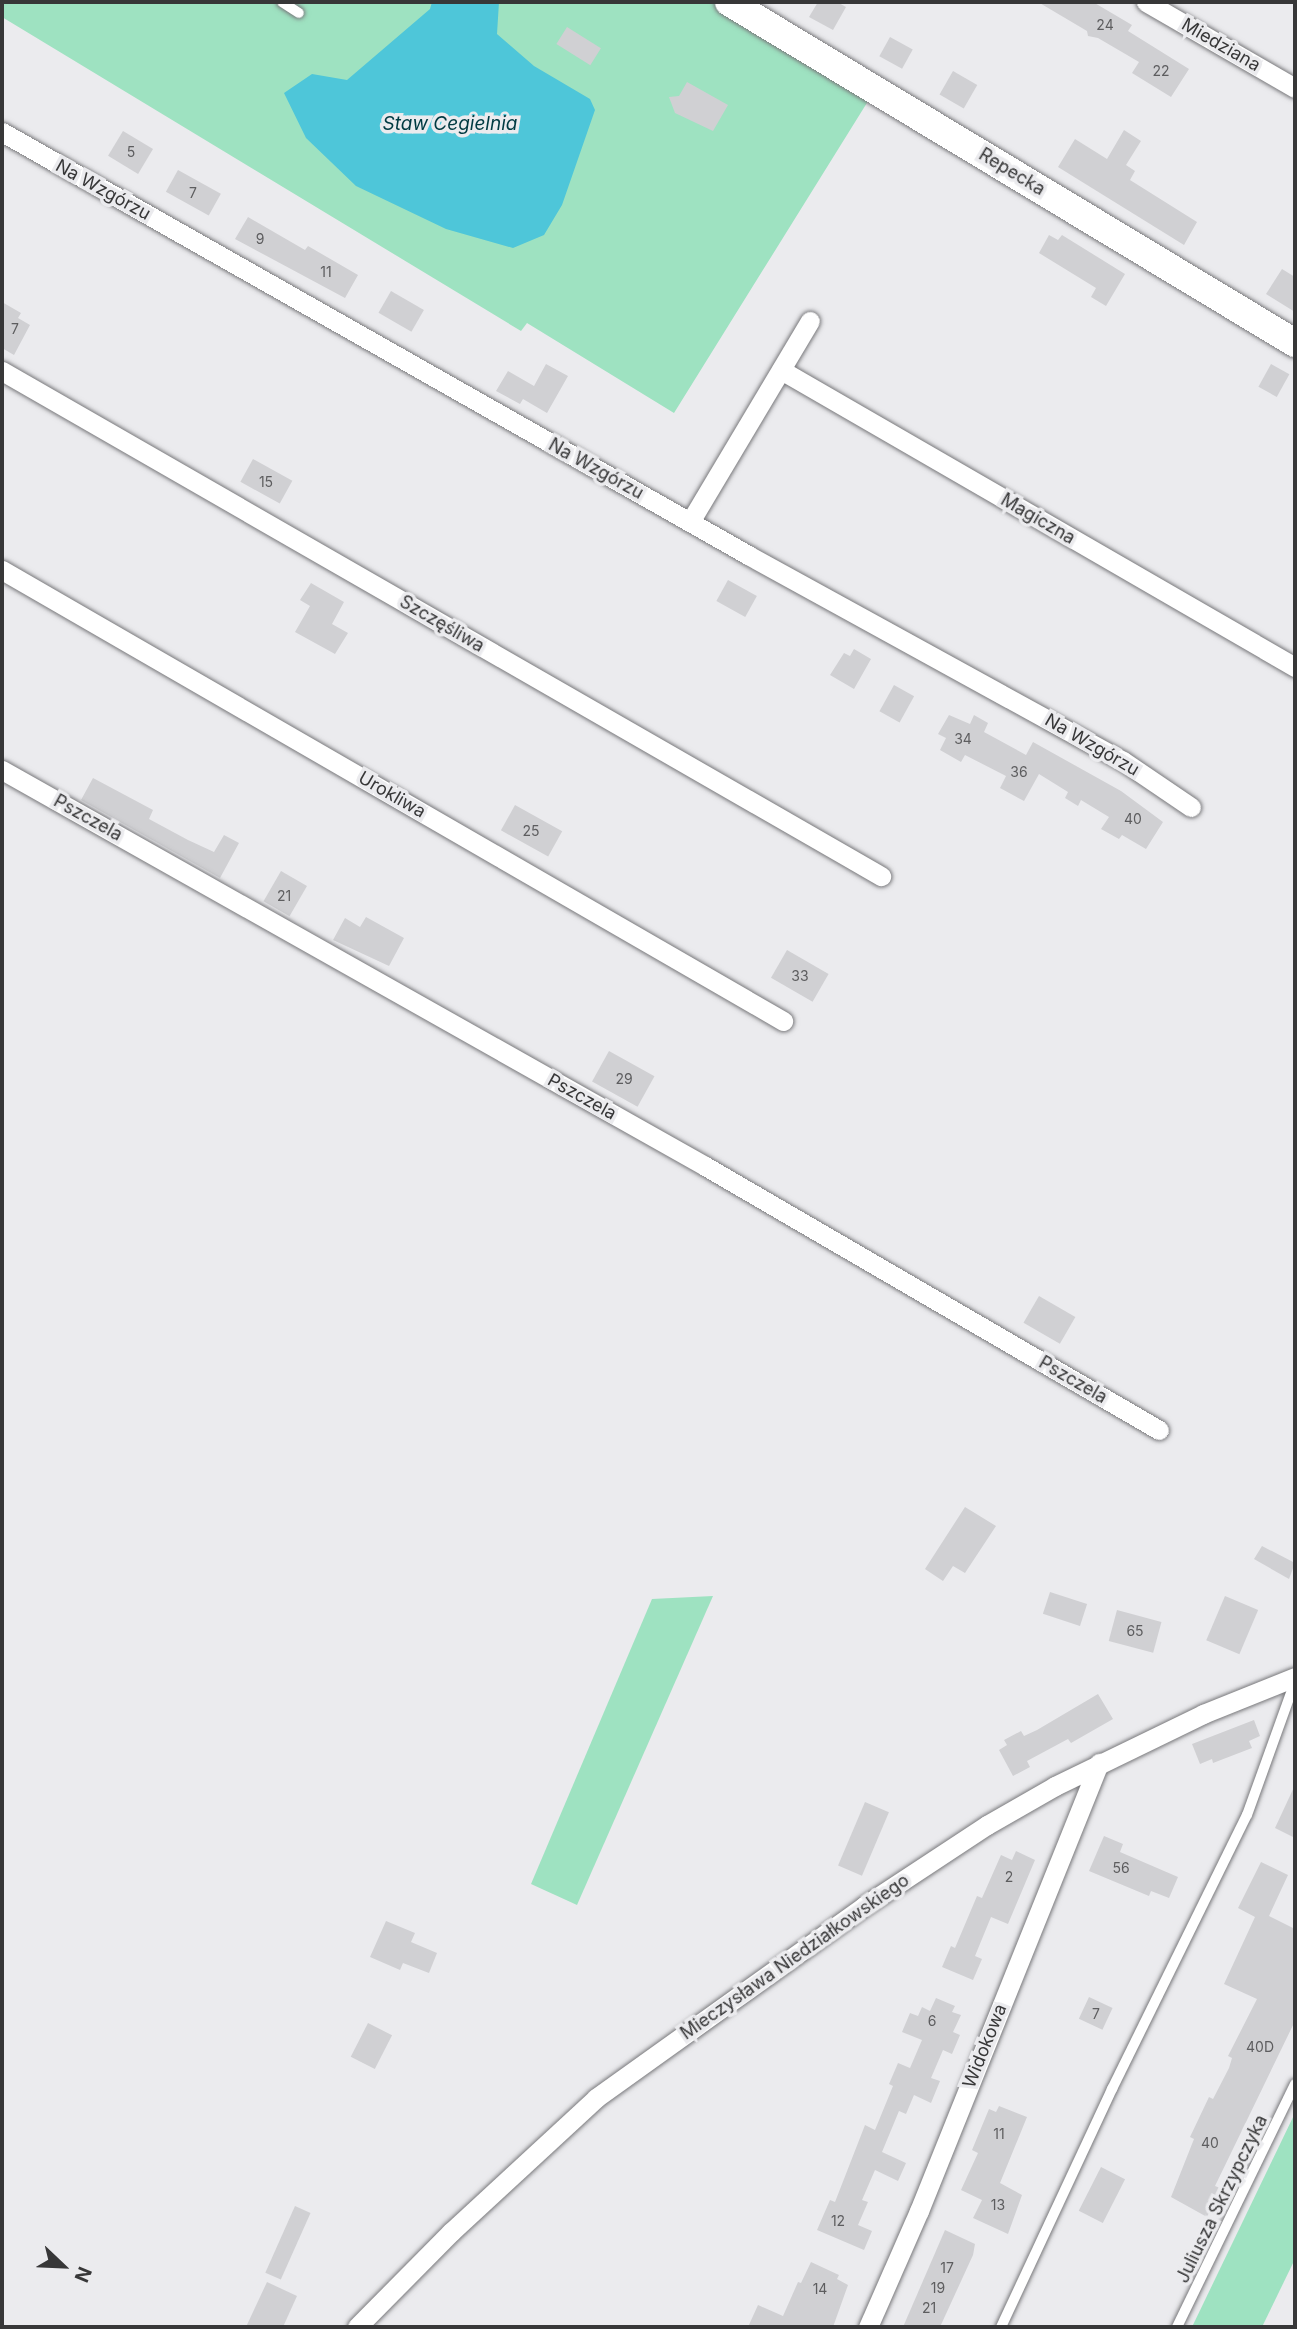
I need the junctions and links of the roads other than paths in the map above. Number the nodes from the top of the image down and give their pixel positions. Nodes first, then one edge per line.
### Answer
1 (282, 2) edge
2 (729, 2) edge
3 (1146, 2) edge
4 (299, 13) dead end
5 (1295, 88) edge
6 (2, 132) edge
7 (810, 321) dead end
8 (1295, 343) edge
9 (781, 370) junction
10 (2, 371) edge
11 (691, 522) junction
12 (2, 570) edge
13 (1295, 667) edge
14 (2, 770) edge
15 (1191, 807) dead end
16 (881, 876) dead end
17 (783, 1021) dead end
18 (1159, 1430) dead end
19 (1295, 1680) edge
20 (1099, 1763) junction
21 (1295, 2084) edge
22 (357, 2327) edge
23 (868, 2327) edge
24 (1001, 2327) edge
25 (1177, 2327) edge

1 - 4 lane
2 - 8 street, Repecka
3 - 5 street, Miedziana
6 - 11 street, Na Wzgórzu
7 - 9 street
9 - 11 street
9 - 13 street, Magiczna
10 - 16 street, Szczęśliwa
11 - 15 street, Na Wzgórzu
12 - 17 street, Urokliwa
14 - 18 street, Pszczela
19 - 20 street, Mieczysława Niedziałkowskiego
19 - 24 lane
20 - 22 street, Mieczysława Niedziałkowskiego
20 - 23 street, Widokowa
21 - 25 lane, Juliusza Skrzypczyka

